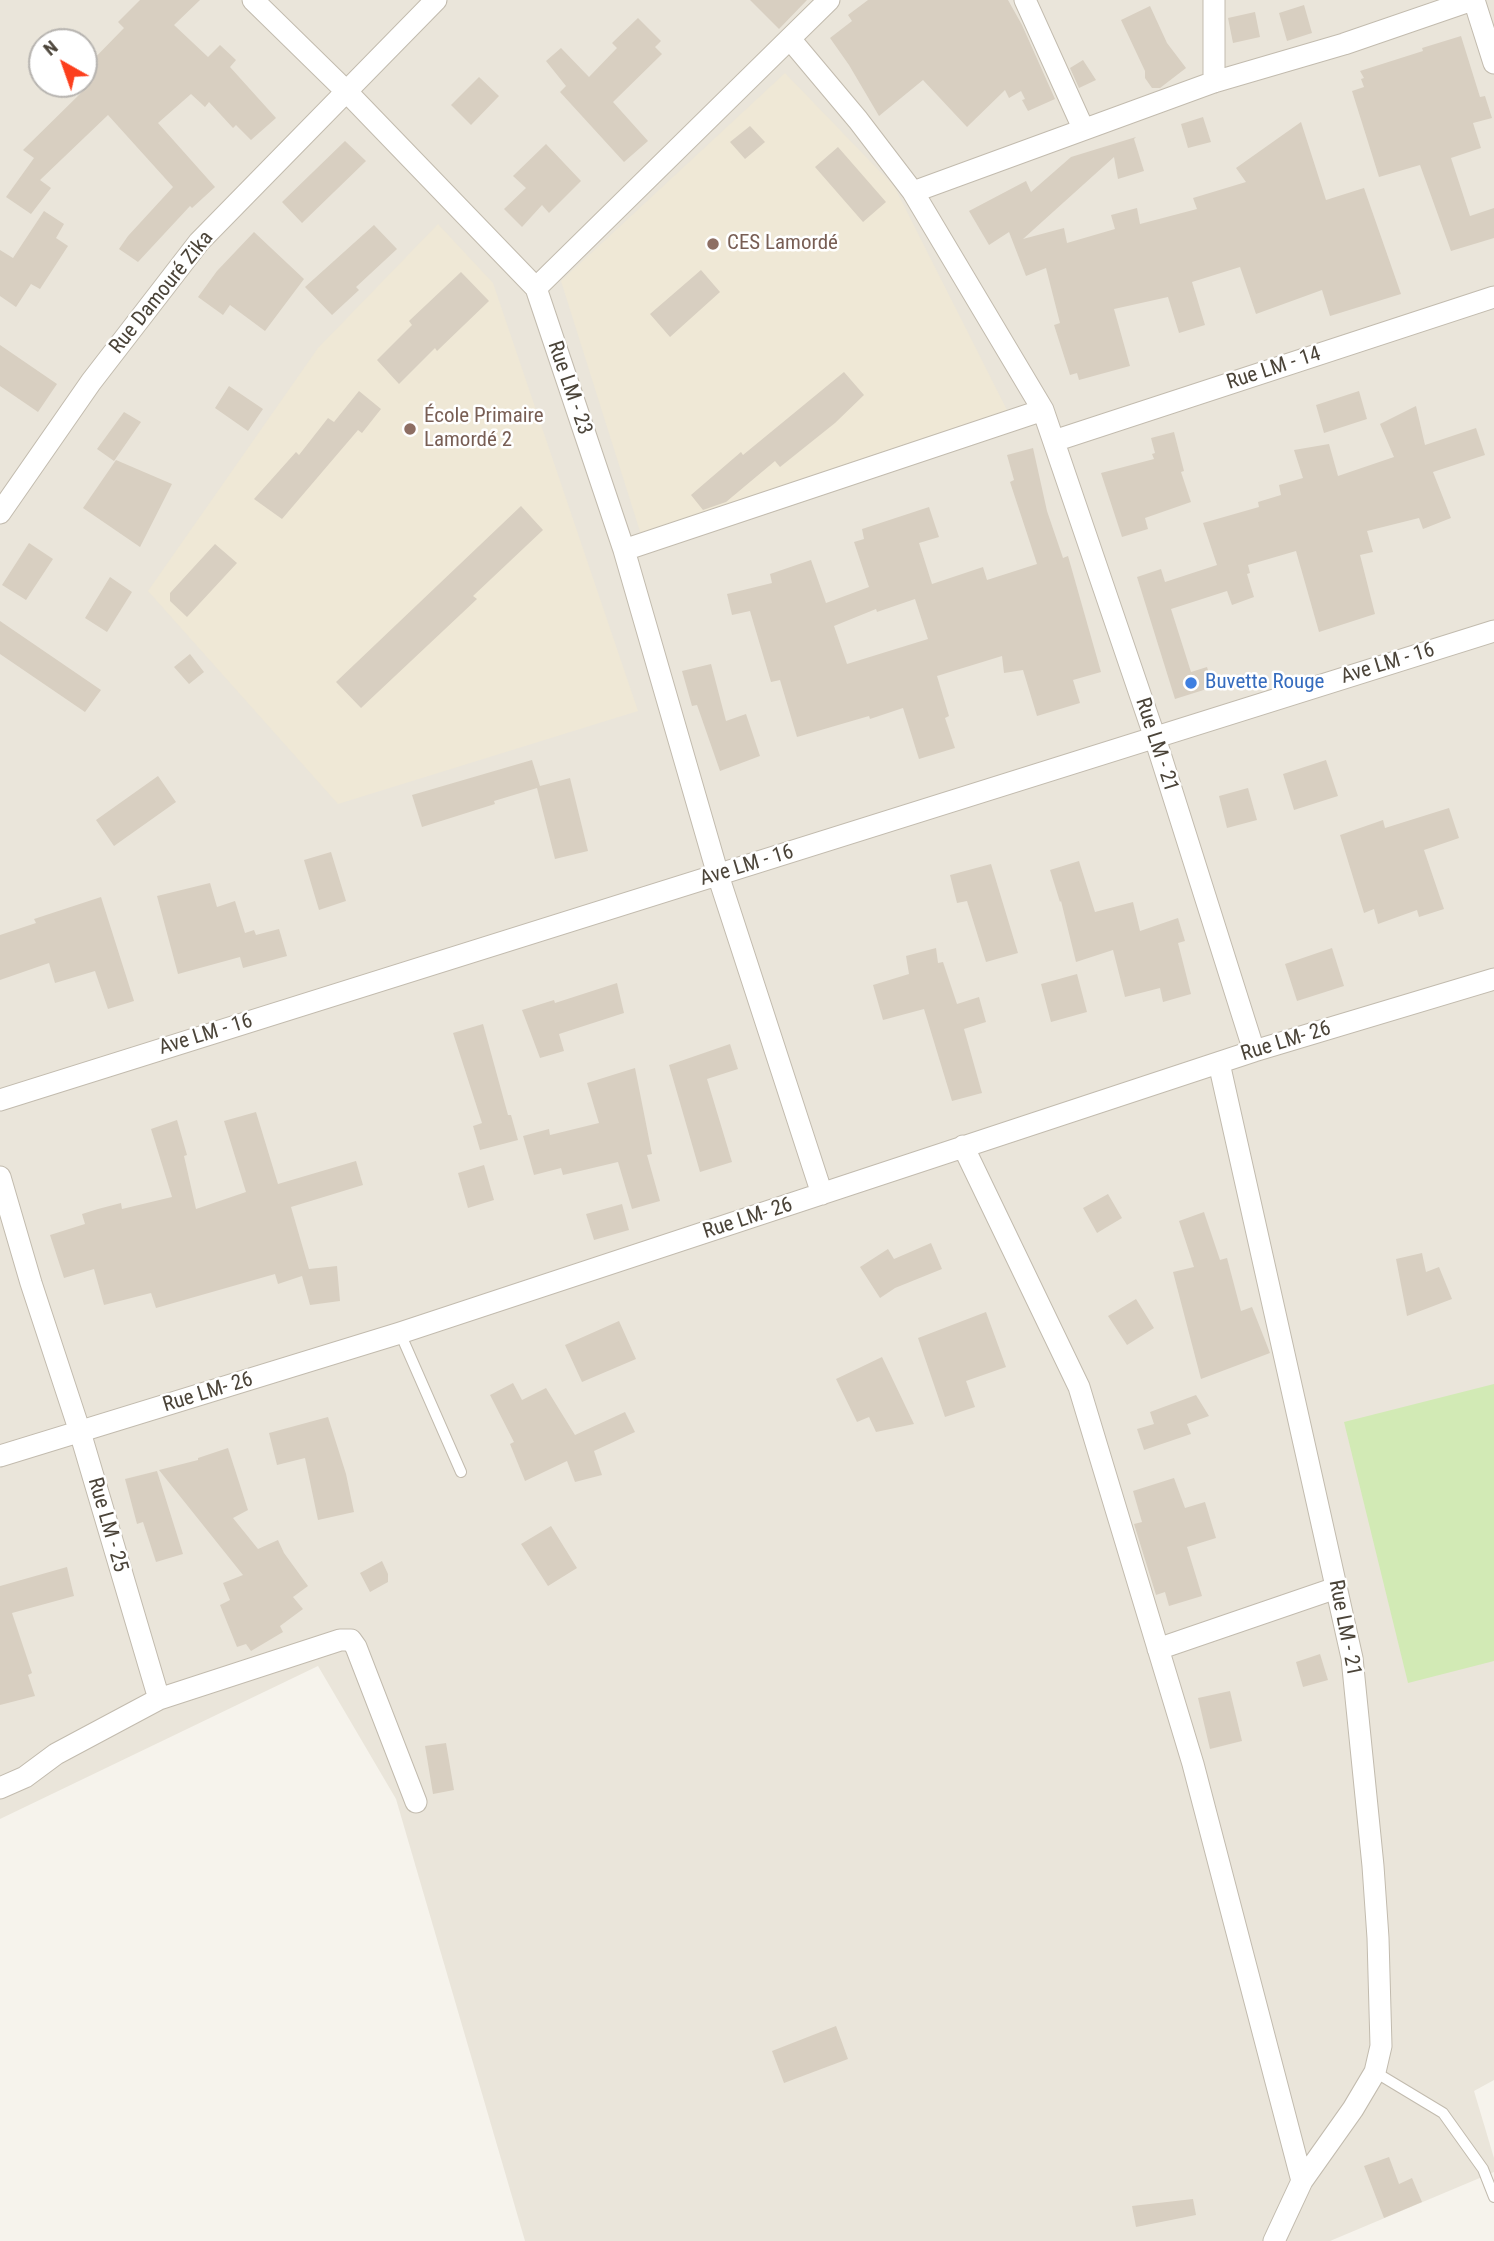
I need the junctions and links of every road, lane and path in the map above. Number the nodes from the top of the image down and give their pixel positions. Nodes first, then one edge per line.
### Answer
1 (253, 0) edge
2 (436, 0) edge
3 (829, 0) edge
4 (1026, 0) edge
5 (1213, 0) edge
6 (1473, 0) edge
7 (790, 38) junction
8 (1494, 63) edge
9 (1214, 82) junction
10 (346, 92) junction
11 (1083, 128) junction
12 (913, 192) junction
13 (536, 288) junction
14 (1494, 297) edge
15 (1043, 411) junction
16 (1054, 441) junction
17 (0, 513) edge
18 (624, 550) junction
19 (1494, 631) edge
20 (1154, 738) junction
21 (718, 875) junction
22 (1494, 979) edge
23 (1254, 1051) junction
24 (1219, 1063) junction
25 (0, 1100) edge
26 (963, 1146) junction
27 (0, 1177) edge
28 (822, 1195) junction
29 (400, 1333) junction
30 (80, 1433) junction
31 (0, 1456) edge
32 (461, 1472) dead end
33 (1336, 1588) junction
34 (1158, 1649) junction
35 (159, 1699) junction
36 (0, 1788) edge
37 (416, 1802) dead end
38 (1375, 2072) junction
39 (1302, 2181) junction
40 (1494, 2197) edge
41 (1274, 2241) edge

1 - 10 street, Rue LM - 23
2 - 10 street, Rue Damouré Zika
3 - 7 street
4 - 11 street
5 - 9 street
6 - 8 street
6 - 9 street
7 - 12 street, Rue LM - 21
7 - 13 street
9 - 11 street
10 - 13 street, Rue LM - 23
10 - 17 street, Rue Damouré Zika
11 - 12 street
12 - 15 street, Rue LM - 21
13 - 18 street, Rue LM - 23
14 - 16 street, Rue LM - 14
15 - 16 street, Rue LM - 21
15 - 18 street
16 - 20 street, Rue LM - 21
18 - 21 street, Rue LM - 23
19 - 20 street, Ave LM - 16
20 - 21 street, Ave LM - 16
20 - 23 street, Rue LM - 21
21 - 25 street, Ave LM - 16
21 - 28 street, Rue LM - 23
22 - 23 street, Rue LM- 26
23 - 24 street, Rue LM- 26
24 - 26 street, Rue LM- 26
24 - 33 street, Rue LM - 21
26 - 28 street, Rue LM- 26
26 - 34 street
27 - 30 street, Rue LM - 25
28 - 29 street, Rue LM- 26
29 - 30 street, Rue LM- 26
29 - 32 lane
30 - 31 street, Rue LM- 26
30 - 35 street, Rue LM - 25
33 - 34 street
33 - 38 street, Rue LM - 21
34 - 39 street
35 - 36 street
35 - 37 street
38 - 39 street, Rue LM - 21
38 - 40 lane
39 - 41 street, Rue LM - 21

